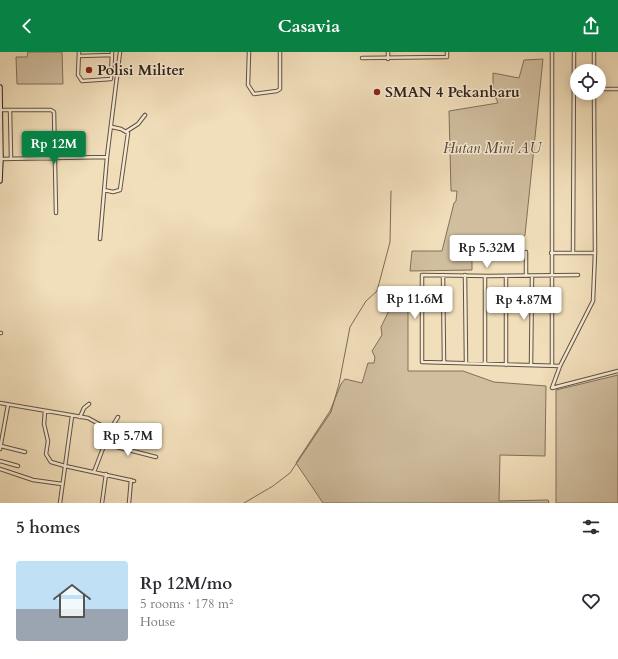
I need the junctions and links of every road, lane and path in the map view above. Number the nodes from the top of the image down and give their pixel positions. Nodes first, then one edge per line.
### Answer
1 (79, 52) edge
2 (120, 52) edge
3 (249, 52) edge
4 (280, 52) edge
5 (388, 52) edge
6 (447, 52) edge
7 (552, 52) edge
8 (574, 52) edge
9 (594, 52) edge
10 (112, 53) edge
11 (79, 56) junction
12 (362, 58) dead end
13 (388, 59) junction
14 (574, 64) edge
15 (594, 64) edge
16 (0, 87) edge
17 (606, 89) edge
18 (618, 89) edge
19 (573, 100) edge
20 (594, 100) edge
21 (0, 110) edge
22 (10, 110) junction
23 (145, 115) dead end
24 (112, 127) junction
25 (127, 131) junction
26 (1, 140) edge
27 (56, 157) junction
28 (107, 157) junction
29 (11, 158) junction
30 (1, 159) junction
31 (0, 181) edge
32 (104, 190) junction
33 (56, 213) dead end
34 (100, 238) dead end
35 (526, 252) dead end
36 (551, 253) junction
37 (573, 253) junction
38 (595, 253) junction
39 (443, 275) junction
40 (465, 275) junction
41 (578, 275) dead end
42 (485, 276) junction
43 (506, 276) junction
44 (526, 276) junction
45 (532, 276) junction
46 (551, 276) junction
47 (444, 362) junction
48 (466, 362) junction
49 (485, 363) junction
50 (506, 365) junction
51 (531, 365) junction
52 (552, 365) junction
53 (560, 366) junction
54 (618, 371) edge
55 (0, 403) edge
56 (88, 404) dead end
57 (8, 405) junction
58 (45, 411) junction
59 (72, 416) junction
60 (80, 417) junction
61 (118, 417) dead end
62 (110, 430) junction
63 (105, 444) junction
64 (0, 446) edge
65 (0, 449) edge
66 (25, 452) dead end
67 (156, 457) dead end
68 (0, 461) edge
69 (18, 466) dead end
70 (65, 466) junction
71 (0, 469) edge
72 (94, 472) junction
73 (106, 474) junction
74 (62, 484) junction
75 (60, 503) edge
76 (102, 503) edge
77 (128, 503) edge

1 - 11 street
2 - 24 street
3 - 4 street
5 - 13 street
6 - 13 street
7 - 36 street
8 - 14 street
9 - 15 street
10 - 11 street
10 - 11 street
12 - 13 street
16 - 21 main road
17 - 18 street
19 - 37 street
20 - 38 street
21 - 22 street
21 - 26 main road
22 - 27 street
22 - 29 street
23 - 25 street
24 - 25 street
24 - 28 street
25 - 32 street
26 - 30 main road
27 - 28 street
27 - 29 street
27 - 33 street
28 - 32 street
29 - 30 street
30 - 31 main road
32 - 34 street
35 - 44 street
36 - 37 street
36 - 46 street
37 - 38 street
38 - 53 street
39 - 40 street
39 - 47 street
39 - 47 street
40 - 42 street
40 - 48 street
41 - 46 street
42 - 43 street
42 - 49 street
43 - 44 street
43 - 50 street
44 - 45 street
45 - 46 street
45 - 51 street
46 - 52 street
47 - 48 street
48 - 49 street
49 - 50 street
50 - 51 street
51 - 52 street
52 - 53 street
53 - 54 street
55 - 57 street
56 - 60 street
57 - 58 street
57 - 64 street
58 - 59 street
58 - 70 street
59 - 60 street
59 - 70 street
60 - 62 street
61 - 62 street
62 - 63 street
63 - 67 street
63 - 72 street
64 - 65 street
64 - 66 street
68 - 69 street
70 - 72 street
70 - 74 street
71 - 74 street
72 - 73 street
73 - 76 street
73 - 77 street
74 - 75 street

